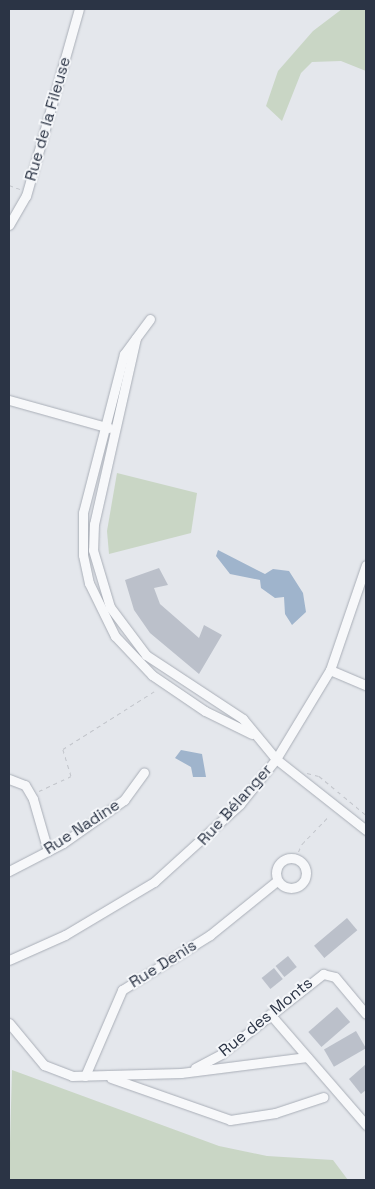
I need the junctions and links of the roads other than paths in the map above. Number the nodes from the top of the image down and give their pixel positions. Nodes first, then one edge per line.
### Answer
1 (79, 9) edge
2 (9, 225) edge
3 (150, 319) dead end
4 (136, 338) junction
5 (9, 400) edge
6 (105, 427) junction
7 (115, 430) junction
8 (366, 565) edge
9 (365, 576) edge
10 (330, 670) junction
11 (366, 685) edge
12 (252, 734) junction
13 (276, 759) junction
14 (144, 772) dead end
15 (9, 779) edge
16 (366, 830) edge
17 (48, 851) junction
18 (9, 870) edge
19 (278, 880) junction
20 (9, 960) edge
21 (270, 1014) junction
22 (366, 1014) edge
23 (9, 1023) edge
24 (307, 1057) junction
25 (181, 1073) junction
26 (85, 1076) junction
27 (108, 1077) junction
28 (323, 1097) dead end
29 (366, 1125) edge

1 - 2 street, Rue de la Fileuse
3 - 4 street
4 - 6 street
4 - 7 street
5 - 6 street
6 - 7 street
6 - 12 street
7 - 12 street
8 - 9 street, Rue Bélanger
9 - 10 street, Rue Bélanger
10 - 11 street
10 - 13 street, Rue Bélanger
12 - 13 street
13 - 16 street
13 - 20 street, Rue Bélanger
14 - 17 street, Rue Nadine
15 - 17 street
17 - 18 street, Rue Nadine
19 - 19 street, Rue Denis
19 - 26 street, Rue Denis
21 - 22 street, Rue des Monts
21 - 24 street
21 - 25 street, Rue des Monts
23 - 26 street, Rue des Monts
24 - 25 street, Rue des Monts
24 - 29 street
25 - 27 street, Rue des Monts
26 - 27 street, Rue des Monts
27 - 28 street

